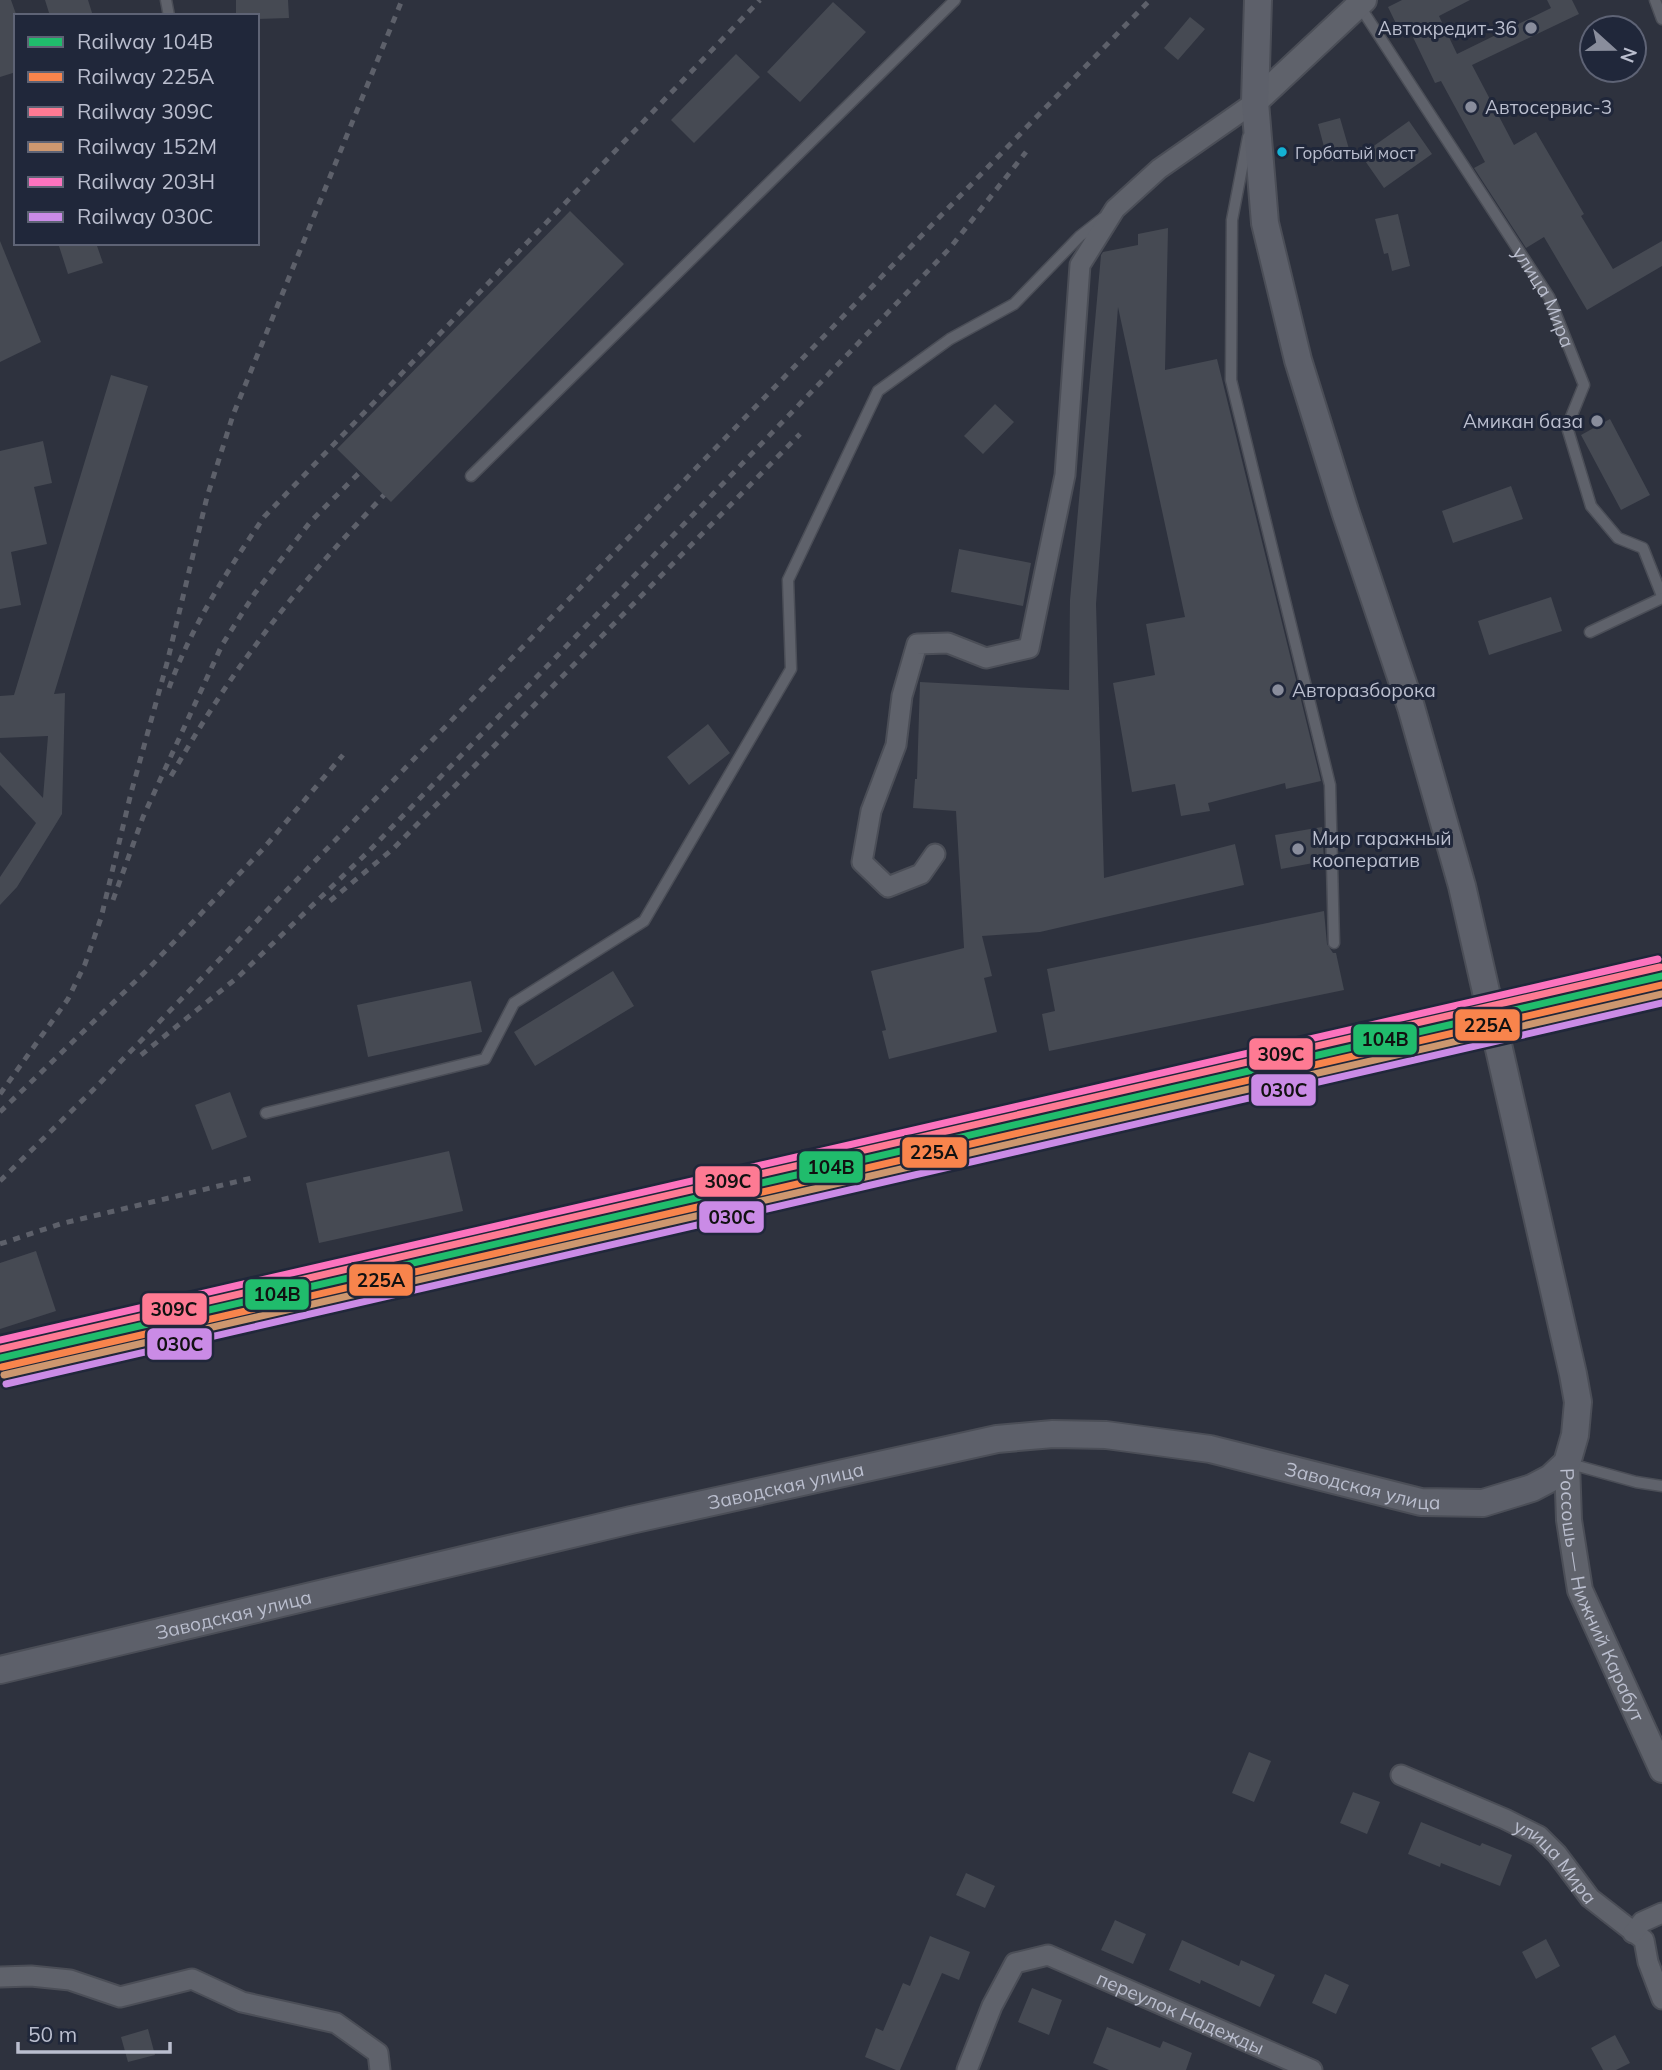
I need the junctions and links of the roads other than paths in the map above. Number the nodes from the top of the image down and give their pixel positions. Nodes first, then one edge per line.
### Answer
1 (955, 0) edge
2 (1258, 0) edge
3 (1656, 0) edge
4 (1361, 2) edge
5 (1662, 19) edge
6 (1255, 102) junction
7 (1115, 209) junction
8 (471, 477) dead end
9 (1662, 597) edge
10 (1590, 632) dead end
11 (935, 853) dead end
12 (1334, 943) dead end
13 (266, 1113) dead end
14 (1567, 1463) junction
15 (1662, 1486) edge
16 (0, 1670) edge
17 (1662, 1770) edge
18 (1401, 1775) dead end
19 (1662, 1913) edge
20 (1633, 1933) junction
21 (0, 1977) edge
22 (1662, 1999) edge
23 (379, 2062) edge
24 (967, 2070) edge
25 (1312, 2070) edge

1 - 8 lane
2 - 6 main road
3 - 5 lane
4 - 6 street
4 - 9 lane, улица Мира
6 - 7 street
6 - 12 lane
6 - 14 main road, Россошь — Нижний Карабут
7 - 11 street
7 - 13 lane
9 - 10 lane, улица Мира
14 - 15 lane
14 - 16 main road, Заводская улица
14 - 17 street, Россошь — Нижний Карабут
18 - 20 street, улица Мира
19 - 20 street
20 - 22 street, улица Мира
21 - 23 street
24 - 25 street, переулок Надежды

